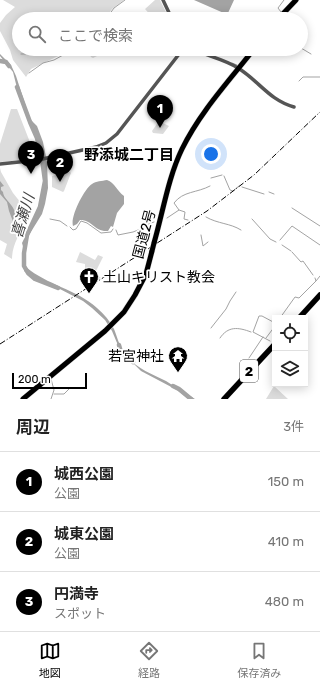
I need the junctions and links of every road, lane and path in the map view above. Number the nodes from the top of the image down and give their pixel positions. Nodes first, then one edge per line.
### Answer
1 (163, 0) edge
2 (296, 0) edge
3 (169, 12) edge
4 (285, 12) edge
5 (177, 56) edge
6 (208, 56) edge
7 (249, 56) edge
8 (239, 69) junction
9 (294, 107) dead end
10 (0, 164) edge
11 (320, 295) edge
12 (320, 300) edge
13 (302, 315) edge
14 (307, 315) edge
15 (272, 347) edge
16 (273, 351) edge
17 (23, 399) edge
18 (224, 399) edge
19 (229, 399) edge

1 - 3 street
2 - 4 highway
5 - 10 street
6 - 8 street
7 - 8 highway, 国道2号
8 - 9 street
8 - 17 highway, 国道2号, bridge
11 - 13 highway
12 - 14 highway
15 - 18 highway, 2
16 - 19 highway, 2

